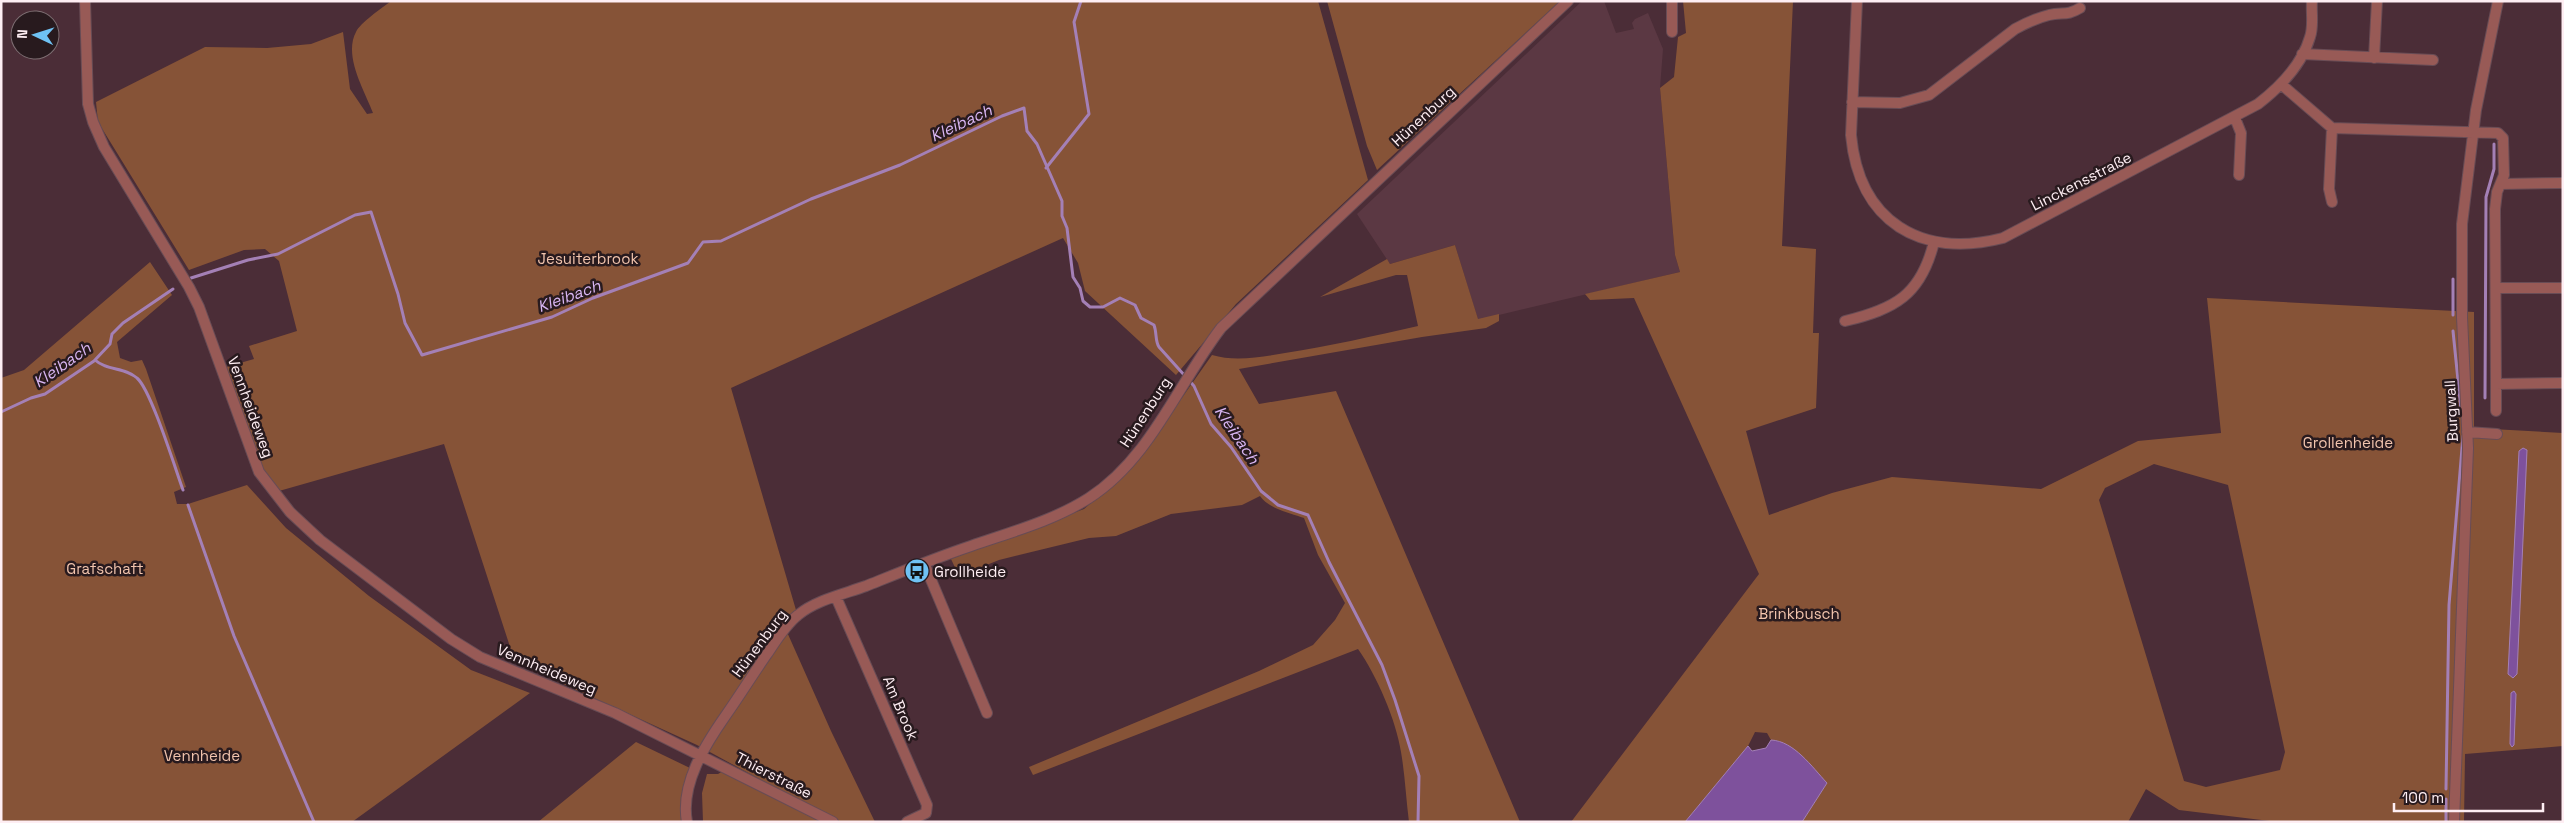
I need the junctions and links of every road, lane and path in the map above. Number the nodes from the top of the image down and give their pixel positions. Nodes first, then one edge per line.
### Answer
1 (85, 1) edge
2 (1568, 1) edge
3 (1672, 1) edge
4 (1857, 1) edge
5 (2312, 1) edge
6 (2377, 1) edge
7 (2498, 1) edge
8 (2080, 8) dead end
9 (1672, 32) dead end
10 (2302, 54) junction
11 (2374, 58) junction
12 (2433, 60) dead end
13 (2282, 86) junction
14 (1852, 102) junction
15 (2235, 118) junction
16 (2332, 128) junction
17 (2473, 133) junction
18 (2239, 175) dead end
19 (2563, 183) edge
20 (2502, 184) junction
21 (2332, 202) dead end
22 (1934, 242) junction
23 (2496, 288) junction
24 (2563, 288) edge
25 (1845, 321) dead end
26 (2563, 383) edge
27 (2496, 384) junction
28 (2496, 411) dead end
29 (2467, 432) junction
30 (2496, 434) dead end
31 (924, 563) junction
32 (836, 597) junction
33 (988, 713) dead end
34 (702, 755) junction
35 (688, 822) edge
36 (833, 822) edge
37 (907, 822) edge
38 (2454, 822) edge

1 - 34 street, Vennheideweg
2 - 31 street, Hünenburg
3 - 9 street
4 - 14 street, Linckensstraße
5 - 10 street, Linckensstraße
6 - 11 street
7 - 17 street, Burgwall
8 - 14 street
10 - 11 street
10 - 13 street, Linckensstraße
11 - 12 street
13 - 15 street, Linckensstraße
13 - 16 street
14 - 22 street, Linckensstraße
15 - 18 street
15 - 22 street, Linckensstraße
16 - 17 street
16 - 21 street
17 - 20 street
17 - 29 street, Burgwall
19 - 20 street
20 - 23 street
22 - 25 street
23 - 24 street
23 - 27 street
26 - 27 street
27 - 28 street
29 - 30 street
29 - 38 street, Burgwall
31 - 32 street, Hünenburg
31 - 33 street
32 - 34 street, Hünenburg
32 - 37 street, Am Brook
34 - 35 street
34 - 36 street, Thierstraße

